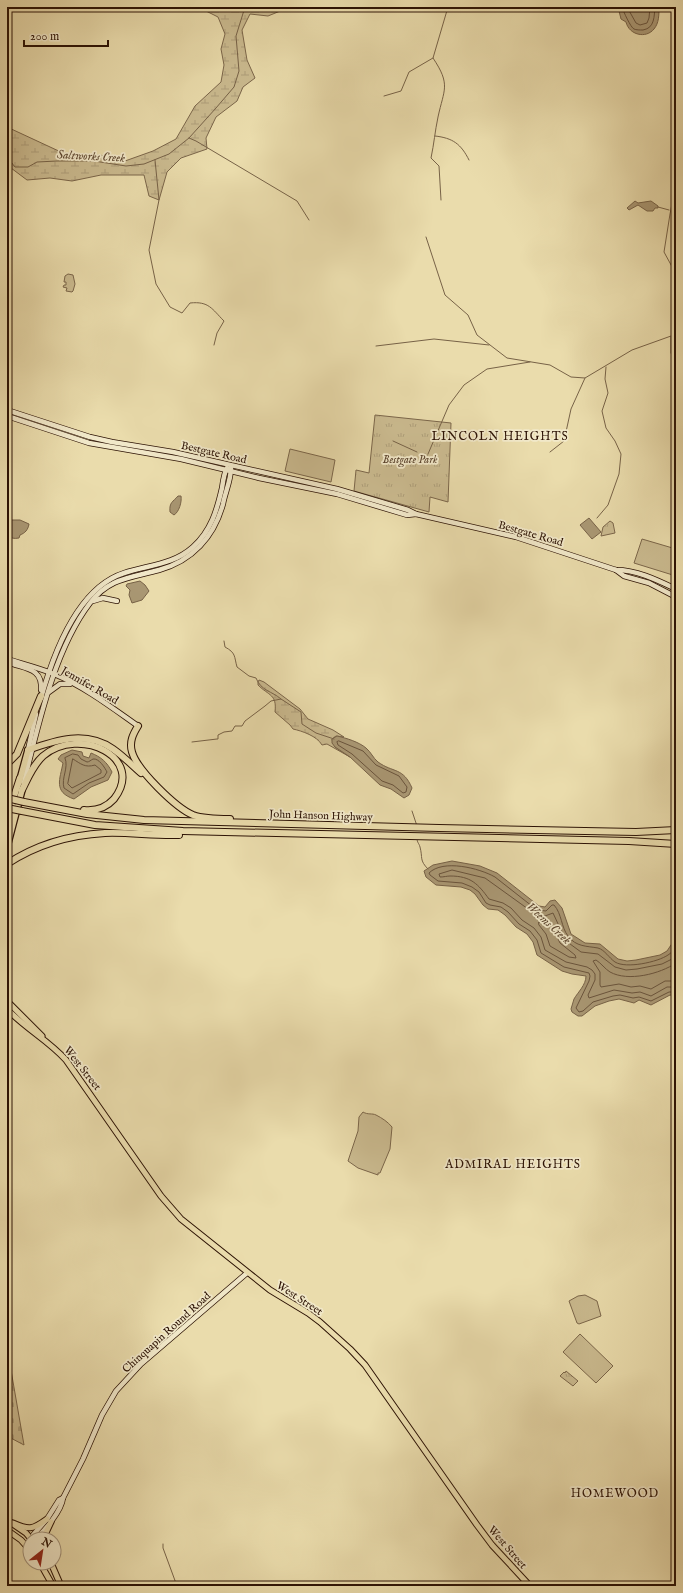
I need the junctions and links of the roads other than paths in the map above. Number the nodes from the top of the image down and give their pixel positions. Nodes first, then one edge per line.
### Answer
1 (7, 410) edge
2 (7, 416) edge
3 (82, 438) junction
4 (230, 465) junction
5 (228, 470) junction
6 (350, 492) junction
7 (349, 498) junction
8 (416, 514) junction
9 (616, 570) junction
10 (676, 589) edge
11 (676, 597) edge
12 (117, 601) dead end
13 (90, 602) junction
14 (7, 659) edge
15 (7, 662) edge
16 (49, 672) junction
17 (54, 674) junction
18 (75, 684) junction
19 (49, 692) junction
20 (41, 696) junction
21 (138, 726) joint
22 (30, 749) junction
23 (7, 764) edge
24 (20, 778) junction
25 (161, 789) junction
26 (22, 790) junction
27 (7, 798) edge
28 (24, 802) junction
29 (7, 808) edge
30 (7, 818) edge
31 (291, 824) junction
32 (676, 830) edge
33 (222, 832) junction
34 (636, 832) junction
35 (7, 834) edge
36 (676, 835) edge
37 (676, 845) edge
38 (7, 847) edge
39 (7, 864) edge
40 (7, 1001) edge
41 (7, 1009) edge
42 (46, 1041) junction
43 (247, 1273) junction
44 (7, 1520) edge
45 (49, 1521) junction
46 (13, 1523) junction
47 (7, 1530) edge
48 (23, 1531) edge
49 (38, 1531) edge
50 (46, 1531) edge
51 (22, 1538) edge
52 (45, 1571) edge
53 (54, 1571) edge
54 (53, 1586) edge
55 (61, 1586) edge
56 (530, 1586) edge

1 - 3 main road, Bestgate Road
2 - 3 main road, Bestgate Road
3 - 4 main road, Bestgate Road
3 - 5 main road, Bestgate Road
4 - 5 main road
4 - 6 main road, Bestgate Road
5 - 7 main road, Bestgate Road
5 - 13 main road
5 - 16 main road
6 - 7 main road
6 - 8 main road, Bestgate Road
7 - 8 main road, Bestgate Road
8 - 9 main road, Bestgate Road
9 - 10 main road, Bestgate Road
9 - 11 main road, Bestgate Road
12 - 13 main road
13 - 17 main road
14 - 16 main road, Jennifer Road
15 - 20 main road
16 - 17 main road, Jennifer Road
16 - 20 main road
17 - 18 main road, Jennifer Road
17 - 19 main road
18 - 19 main road
18 - 21 main road, Jennifer Road
19 - 22 main road
20 - 22 main road
20 - 23 highway
21 - 25 highway
22 - 24 highway
22 - 25 highway
22 - 26 main road
24 - 30 highway
24 - 35 highway
25 - 31 highway
26 - 28 highway
26 - 38 highway
27 - 28 highway, John Hanson Highway, bridge
28 - 31 highway, John Hanson Highway
29 - 33 highway, John Hanson Highway, bridge
31 - 34 highway, John Hanson Highway
32 - 34 highway
33 - 37 highway, John Hanson Highway
33 - 39 highway
34 - 36 highway
40 - 42 main road, West Street
41 - 42 main road, West Street
42 - 43 main road, West Street
43 - 45 main road, Chinquapin Round Road
43 - 56 main road, West Street
44 - 46 main road
45 - 46 main road
45 - 49 main road, Chinquapin Round Road
45 - 50 main road
46 - 48 main road
47 - 51 main road
52 - 54 main road
53 - 55 main road

